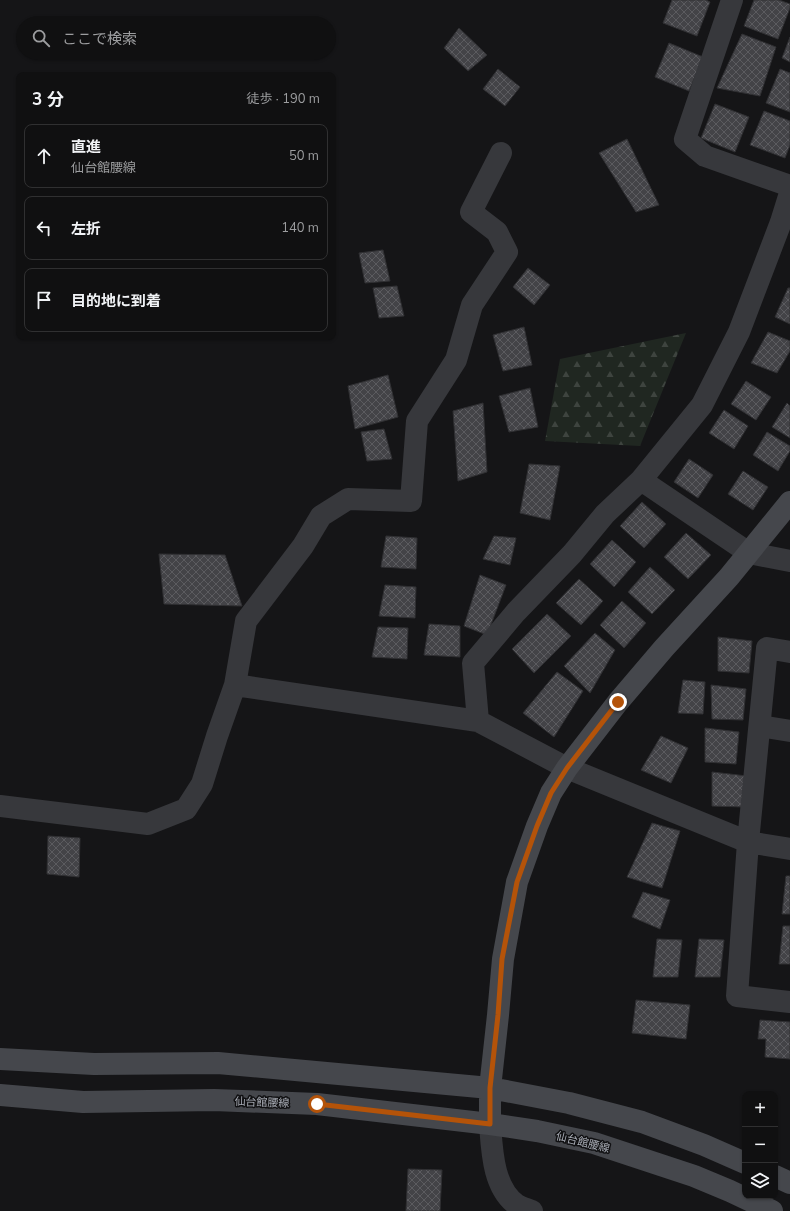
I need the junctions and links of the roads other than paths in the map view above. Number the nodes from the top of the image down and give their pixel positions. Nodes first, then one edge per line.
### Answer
1 (732, 0) edge
2 (501, 153) dead end
3 (790, 186) edge
4 (790, 193) edge
5 (641, 480) junction
6 (790, 502) edge
7 (749, 553) junction
8 (790, 561) edge
9 (790, 652) edge
10 (235, 685) junction
11 (478, 721) junction
12 (760, 726) junction
13 (790, 731) edge
14 (567, 768) junction
15 (0, 806) edge
16 (748, 842) junction
17 (790, 849) edge
18 (790, 1002) edge
19 (0, 1059) edge
20 (490, 1088) junction
21 (0, 1095) edge
22 (490, 1124) junction
23 (742, 1162) edge
24 (778, 1177) edge
25 (790, 1183) edge
26 (532, 1211) edge
27 (772, 1211) edge

1 - 3 street
2 - 10 street
4 - 5 street
5 - 7 street
5 - 11 street
6 - 7 main road
7 - 8 street
7 - 14 main road
9 - 12 street
10 - 11 street
10 - 15 street
11 - 14 street
12 - 13 street
12 - 16 street
14 - 16 street
14 - 20 main road
16 - 17 street
16 - 18 street
19 - 20 main road
20 - 22 main road
20 - 23 main road
21 - 22 main road, 仙台館腰線
22 - 26 street
22 - 27 main road, 仙台館腰線
24 - 25 main road

